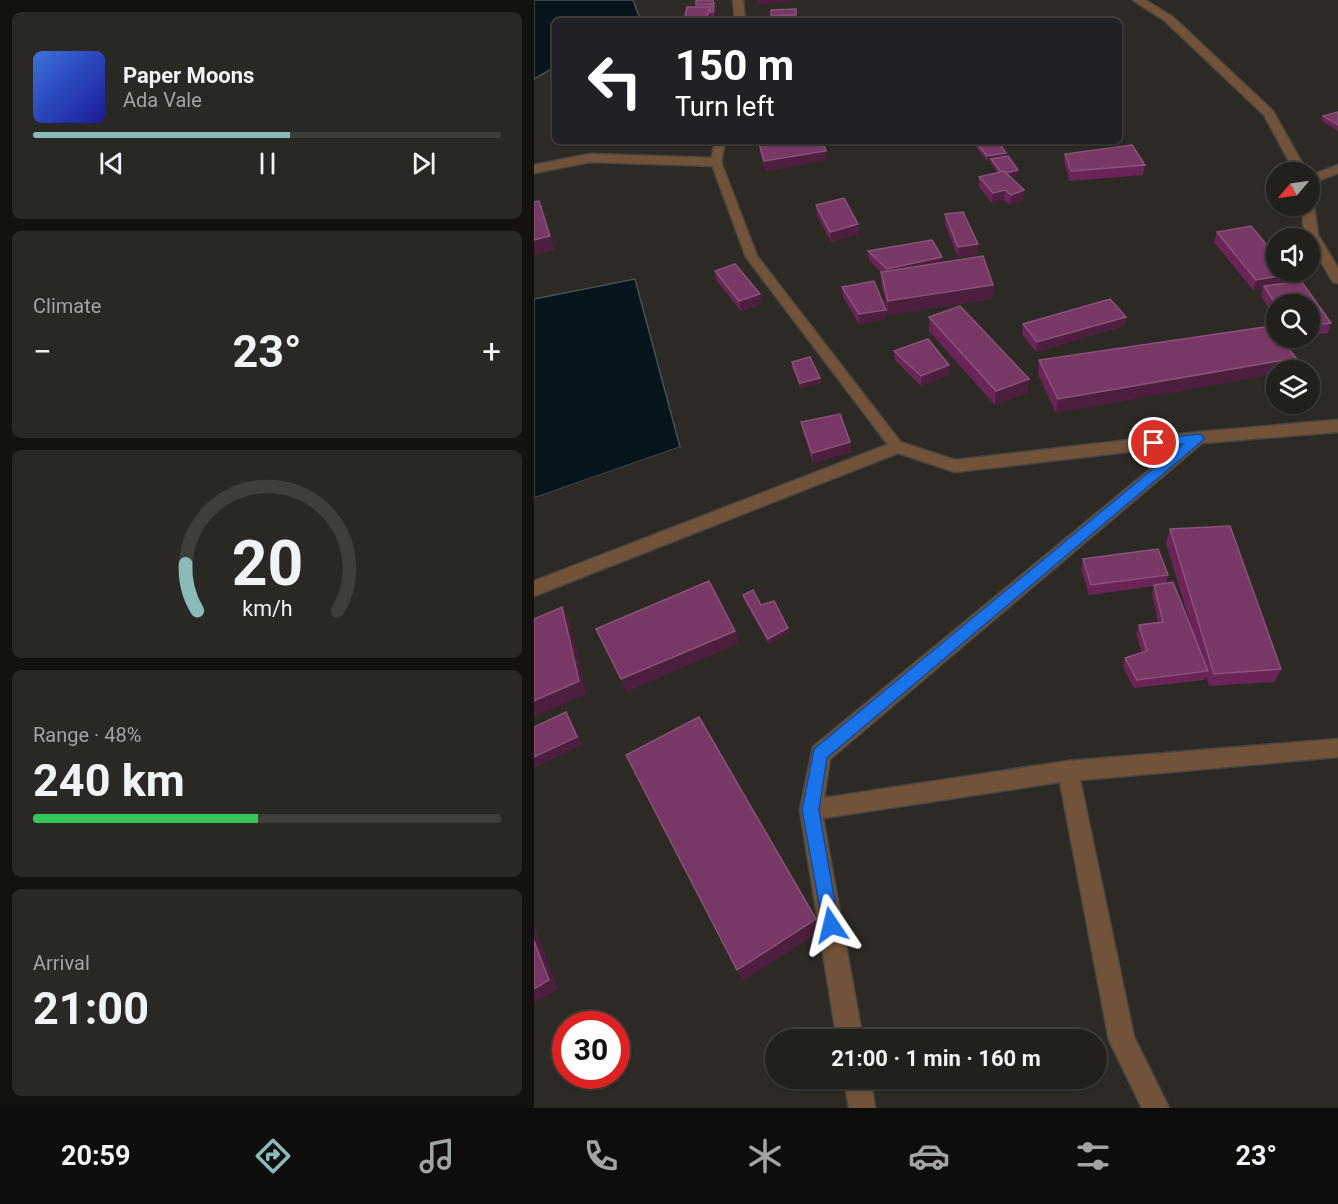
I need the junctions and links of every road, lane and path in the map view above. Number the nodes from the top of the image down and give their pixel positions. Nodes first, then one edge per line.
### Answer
1 (738, 0) edge
2 (1138, 0) edge
3 (740, 18) edge
4 (719, 144) edge
5 (716, 162) junction
6 (1296, 162) edge
7 (534, 169) edge
8 (1338, 169) edge
9 (1320, 177) edge
10 (1320, 182) edge
11 (1338, 185) edge
12 (1309, 216) edge
13 (1338, 279) edge
14 (1338, 426) edge
15 (1198, 438) junction
16 (897, 447) junction
17 (534, 589) edge
18 (1338, 748) edge
19 (1068, 771) junction
20 (811, 810) junction
21 (848, 1029) edge
22 (859, 1089) edge
23 (862, 1108) edge
24 (1156, 1108) edge

1 - 3 street
2 - 6 street
4 - 5 lane
5 - 7 street
5 - 16 lane
8 - 9 street
10 - 11 street
12 - 13 street
14 - 15 street
15 - 16 street
15 - 20 street
16 - 17 street
18 - 19 street
19 - 20 street
19 - 24 street
20 - 21 street
22 - 23 street

